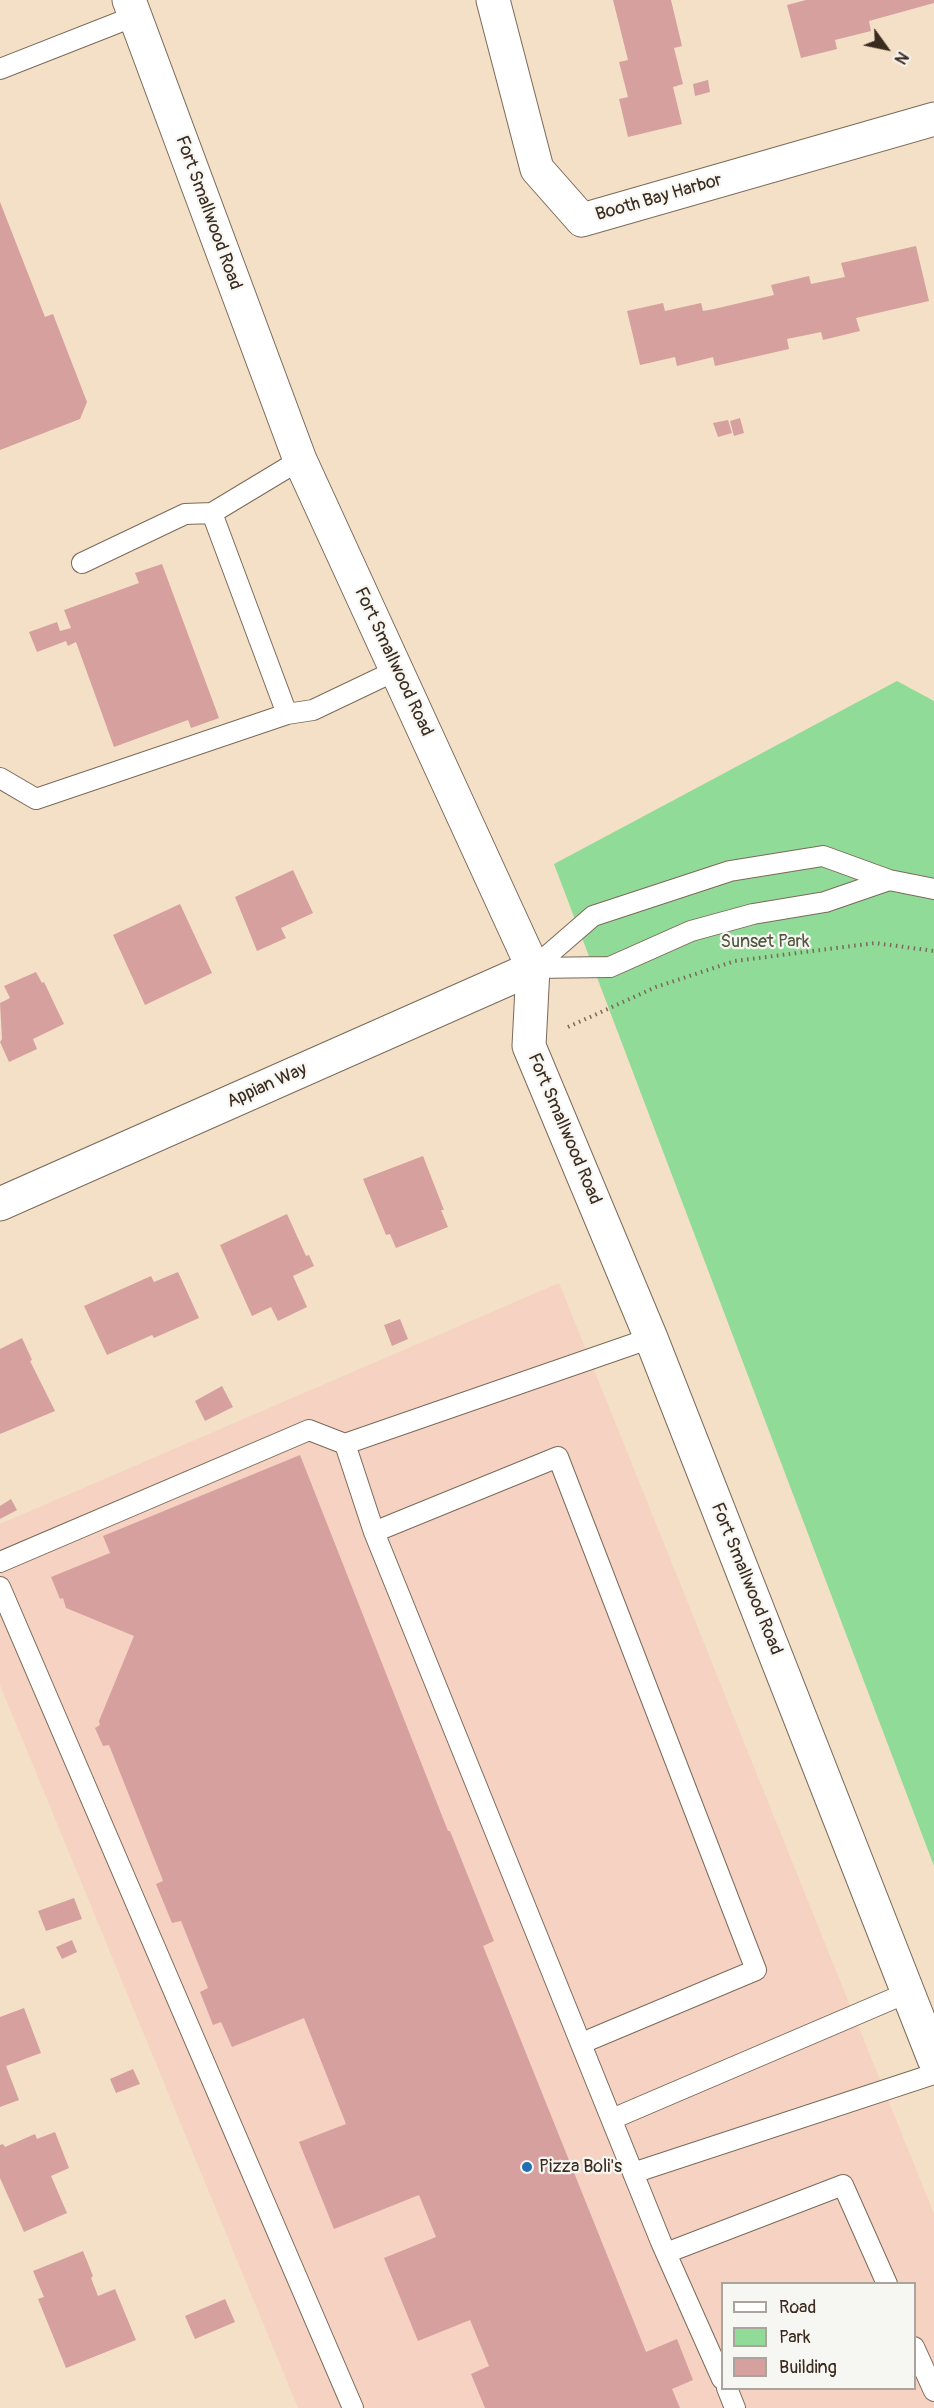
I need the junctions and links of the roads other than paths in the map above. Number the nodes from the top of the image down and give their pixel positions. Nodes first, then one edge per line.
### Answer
1 (493, 0) edge
2 (132, 8) edge
3 (0, 68) edge
4 (934, 119) edge
5 (300, 460) junction
6 (212, 513) junction
7 (82, 563) dead end
8 (397, 670) junction
9 (287, 714) junction
10 (0, 778) edge
11 (889, 880) junction
12 (934, 889) edge
13 (533, 968) junction
14 (0, 1204) edge
15 (651, 1338) junction
16 (345, 1444) junction
17 (374, 1532) junction
18 (0, 1562) edge
19 (0, 1587) edge
20 (909, 1992) junction
21 (582, 2043) junction
22 (934, 2059) edge
23 (934, 2074) edge
24 (612, 2119) junction
25 (633, 2173) junction
26 (666, 2253) junction
27 (887, 2282) edge
28 (916, 2349) edge
29 (721, 2375) edge
30 (728, 2390) edge
31 (934, 2391) edge
32 (353, 2408) edge
33 (735, 2408) edge

1 - 4 main road, Booth Bay Harbor
2 - 3 lane
2 - 5 main road, Fort Smallwood Road
5 - 6 lane
5 - 8 main road, Fort Smallwood Road
6 - 7 lane
6 - 9 lane
8 - 9 lane
8 - 13 main road, Fort Smallwood Road
9 - 10 lane
11 - 12 lane
11 - 13 lane
11 - 13 lane
13 - 14 main road, Appian Way
13 - 15 main road, Fort Smallwood Road
15 - 16 lane
15 - 20 main road, Fort Smallwood Road
16 - 17 lane
16 - 18 lane
17 - 21 lane
17 - 21 lane
19 - 32 lane
20 - 22 main road, Fort Smallwood Road
20 - 24 lane
21 - 24 lane
23 - 25 lane
24 - 25 lane
25 - 26 lane
26 - 27 lane
26 - 29 lane
28 - 31 lane
30 - 33 lane

